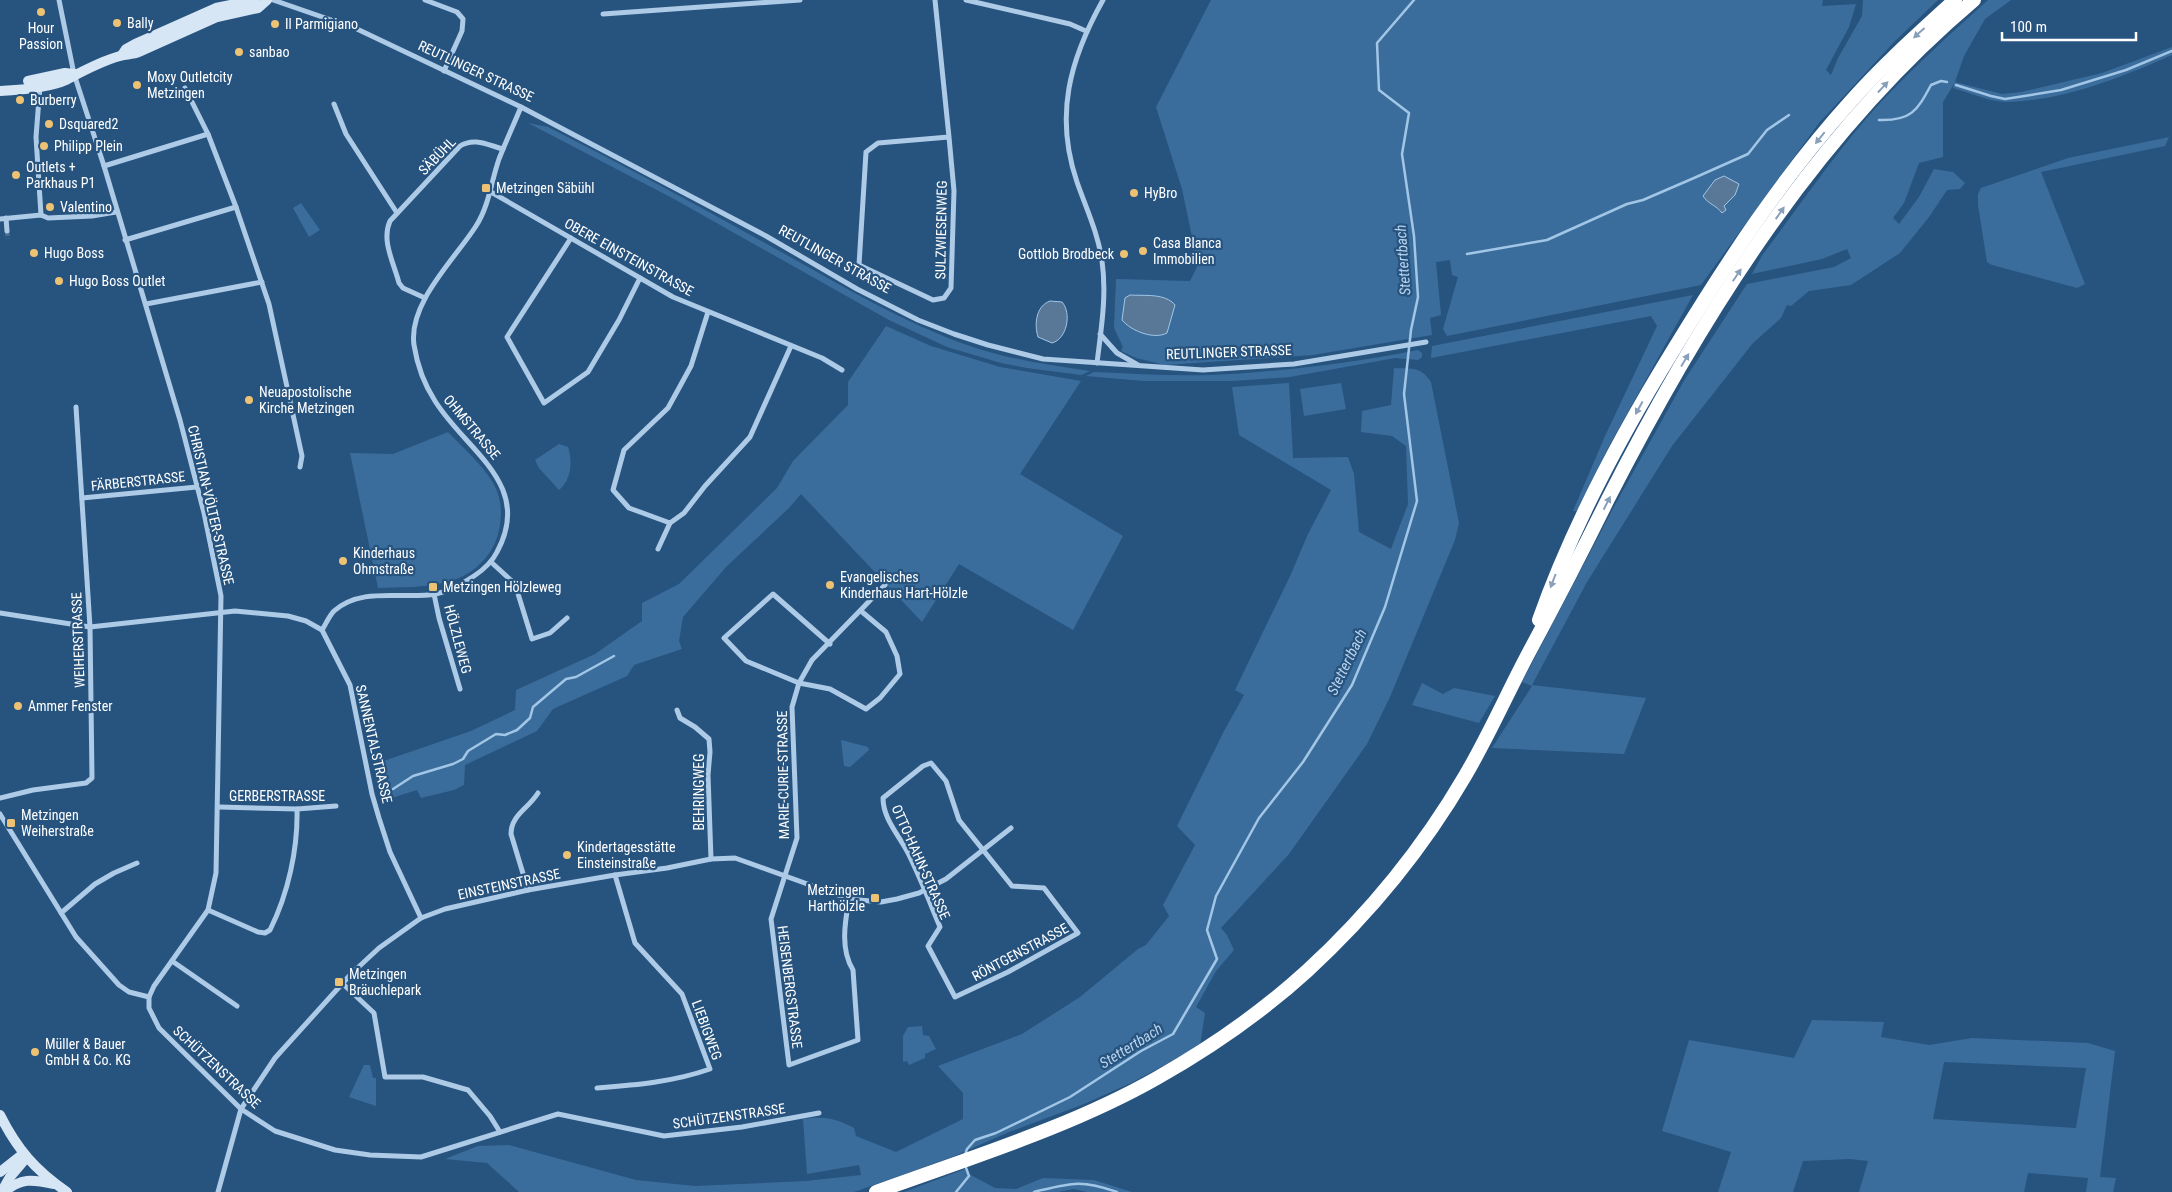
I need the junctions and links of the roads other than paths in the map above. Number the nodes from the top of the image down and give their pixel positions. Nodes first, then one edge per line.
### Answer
1 (59, 0) edge
2 (254, 0) edge
3 (268, 0) edge
4 (273, 0) edge
5 (425, 0) edge
6 (800, 0) edge
7 (935, 0) edge
8 (966, 0) edge
9 (1103, 0) edge
10 (1955, 0) edge
11 (1974, 0) edge
12 (603, 14) dead end
13 (1086, 30) junction
14 (122, 55) junction
15 (444, 71) junction
16 (74, 74) junction
17 (0, 84) edge
18 (40, 86) junction
19 (185, 88) dead end
20 (0, 91) edge
21 (334, 104) dead end
22 (521, 107) junction
23 (208, 134) junction
24 (949, 137) junction
25 (503, 150) junction
26 (104, 166) junction
27 (491, 192) junction
28 (236, 207) junction
29 (116, 212) junction
30 (397, 213) junction
31 (41, 215) junction
32 (6, 218) junction
33 (0, 219) edge
34 (7, 231) tunnel mouth
35 (571, 238) junction
36 (125, 240) junction
37 (640, 278) junction
38 (262, 282) junction
39 (425, 298) junction
40 (146, 304) junction
41 (708, 312) junction
42 (1100, 334) junction
43 (1426, 342) dead end
44 (791, 346) junction
45 (1097, 363) junction
46 (1143, 367) junction
47 (842, 370) dead end
48 (76, 407) dead end
49 (300, 466) dead end
50 (197, 487) junction
51 (82, 498) junction
52 (670, 523) junction
53 (658, 549) dead end
54 (491, 562) junction
55 (885, 585) dead end
56 (434, 594) junction
57 (862, 611) junction
58 (220, 612) junction
59 (0, 613) edge
60 (567, 618) dead end
61 (90, 627) junction
62 (322, 630) junction
63 (830, 644) junction
64 (1527, 656) junction
65 (799, 683) junction
66 (460, 690) dead end
67 (677, 710) dead end
68 (538, 793) dead end
69 (0, 798) edge
70 (336, 806) dead end
71 (218, 807) junction
72 (297, 808) junction
73 (0, 814) edge
74 (1011, 828) dead end
75 (983, 850) junction
76 (712, 860) junction
77 (137, 863) dead end
78 (615, 875) junction
79 (786, 876) junction
80 (528, 890) junction
81 (924, 891) junction
82 (849, 899) junction
83 (208, 910) junction
84 (61, 914) junction
85 (421, 918) junction
86 (928, 946) joint
87 (172, 961) junction
88 (342, 983) junction
89 (149, 997) junction
90 (236, 1006) dead end
91 (596, 1088) dead end
92 (241, 1109) junction
93 (818, 1113) dead end
94 (0, 1115) edge
95 (500, 1132) junction
96 (25, 1156) junction
97 (0, 1172) edge
98 (56, 1185) junction
99 (3, 1192) edge
100 (67, 1192) edge
101 (218, 1192) edge
102 (876, 1192) edge

1 - 16 street, CHRISTIAN-VÖLTER-STRASSE
2 - 14 main road
3 - 14 main road
4 - 15 street, REUTLINGER STRASSE
5 - 15 street
6 - 12 street
7 - 24 street, SULZWIESENWEG
8 - 13 street
9 - 13 street
10 -> 64 highway
64 -> 11 highway
13 - 42 street
14 - 16 main road
15 - 22 street, REUTLINGER STRASSE
16 - 17 main road
16 - 18 main road
16 - 26 street, CHRISTIAN-VÖLTER-STRASSE
18 - 20 main road
18 - 31 street
19 - 23 street
21 - 30 street
22 - 25 street, OHMSTRASSE
22 - 45 street, REUTLINGER STRASSE
23 - 26 street
23 - 28 street
24 - 24 street, SULZWIESENWEG
25 - 27 street, OHMSTRASSE
25 - 30 street, SÄBÜHL
26 - 29 street, CHRISTIAN-VÖLTER-STRASSE
27 - 35 street, OBERE EINSTEINSTRASSE
27 - 39 street, OHMSTRASSE
28 - 36 street
28 - 38 street
29 - 31 street
29 - 36 street, CHRISTIAN-VÖLTER-STRASSE
30 - 39 street, SÄBÜHL
31 - 32 street
32 - 33 street
32 - 34 street
35 - 37 street, OBERE EINSTEINSTRASSE
35 - 37 street
36 - 40 street, CHRISTIAN-VÖLTER-STRASSE
37 - 41 street, OBERE EINSTEINSTRASSE
38 - 40 street
38 - 49 street
39 - 54 street, OHMSTRASSE
40 - 50 street, CHRISTIAN-VÖLTER-STRASSE
41 - 44 street, OBERE EINSTEINSTRASSE
41 - 52 street
42 - 45 street
42 - 46 street
43 - 46 street, REUTLINGER STRASSE
44 - 47 street, OBERE EINSTEINSTRASSE
44 - 52 street
45 - 46 street, REUTLINGER STRASSE
48 - 51 street, WEIHERSTRASSE
50 - 51 street, FÄRBERSTRASSE
50 - 58 street, CHRISTIAN-VÖLTER-STRASSE
51 - 61 street, WEIHERSTRASSE
52 - 53 street
54 - 56 street, OHMSTRASSE
54 - 60 street
55 - 57 street, MARIE-CURIE-STRASSE
56 - 62 street, OHMSTRASSE
56 - 66 street, HÖLZLEWEG
57 - 63 street, MARIE-CURIE-STRASSE
57 - 65 street
58 - 61 street
58 - 62 street
58 - 71 street, CHRISTIAN-VÖLTER-STRASSE
59 - 61 street
61 - 69 street, WEIHERSTRASSE
62 - 85 street, SANNENTALSTRASSE
63 - 65 street, MARIE-CURIE-STRASSE
63 - 65 street
64 - 102 highway
65 - 79 street, MARIE-CURIE-STRASSE
67 - 76 street, BEHRINGWEG
68 - 80 street
70 - 72 street, GERBERSTRASSE
71 - 72 street, GERBERSTRASSE
71 - 83 street, CHRISTIAN-VÖLTER-STRASSE
72 - 83 street
73 - 84 street
74 - 75 street, EINSTEINSTRASSE
75 - 81 street, EINSTEINSTRASSE
75 - 81 street, OTTO-HAHN-STRASSE
75 - 86 street, RÖNTGENSTRASSE
76 - 78 street, EINSTEINSTRASSE
76 - 79 street, EINSTEINSTRASSE
77 - 84 street
78 - 80 street, EINSTEINSTRASSE
78 - 91 street, LIEBIGWEG
79 - 82 street, EINSTEINSTRASSE
79 - 82 street, HEISENBERGSTRASSE
80 - 85 street, EINSTEINSTRASSE
81 - 82 street, EINSTEINSTRASSE
81 - 86 street, OTTO-HAHN-STRASSE
83 - 87 street, CHRISTIAN-VÖLTER-STRASSE
84 - 89 street
85 - 88 street, EINSTEINSTRASSE
87 - 89 street, CHRISTIAN-VÖLTER-STRASSE
87 - 90 street
88 - 92 street, EINSTEINSTRASSE
88 - 95 street
89 - 92 street, SCHÜTZENSTRASSE
92 - 95 street, SCHÜTZENSTRASSE
92 - 101 street, EINSTEINSTRASSE
93 - 95 street, SCHÜTZENSTRASSE
94 - 96 main road
96 - 97 main road
96 - 98 main road
96 - 99 main road
98 - 99 main road
98 - 100 main road

